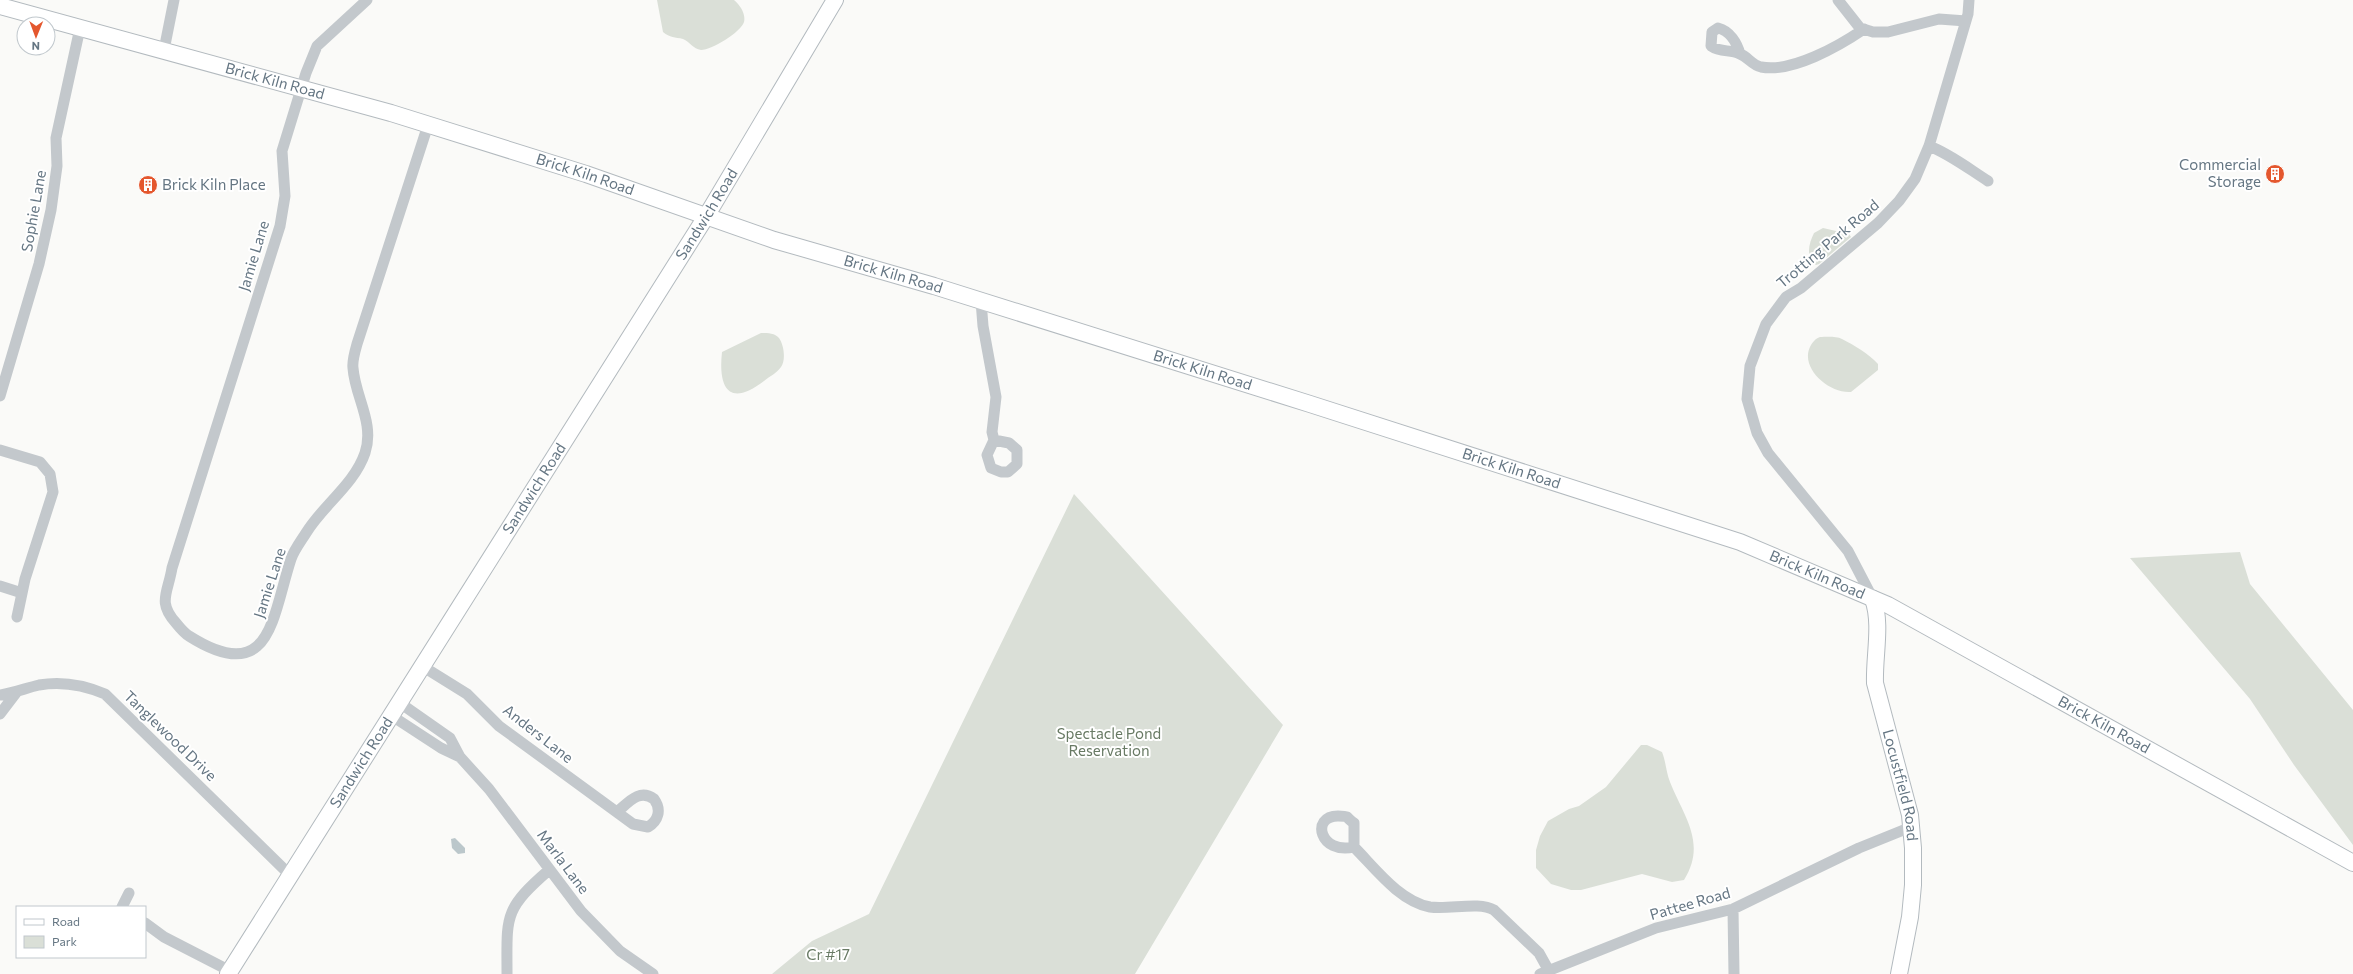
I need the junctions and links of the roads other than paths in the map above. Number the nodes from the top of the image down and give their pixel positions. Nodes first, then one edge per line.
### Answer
1 (174, 0) edge
2 (367, 0) edge
3 (835, 0) edge
4 (1838, 0) edge
5 (1969, 0) edge
6 (0, 6) edge
7 (1966, 21) junction
8 (80, 28) junction
9 (1864, 29) junction
10 (164, 50) junction
11 (1740, 54) dead end
12 (301, 88) junction
13 (428, 125) junction
14 (1929, 146) junction
15 (1988, 181) dead end
16 (707, 215) junction
17 (981, 301) junction
18 (0, 396) edge
19 (994, 440) dead end
20 (0, 450) edge
21 (0, 586) edge
22 (22, 592) junction
23 (1873, 599) junction
24 (17, 617) dead end
25 (422, 666) junction
26 (16, 693) junction
27 (0, 695) edge
28 (396, 709) junction
29 (0, 714) edge
30 (617, 812) dead end
31 (1911, 827) junction
32 (1354, 847) dead end
33 (2353, 863) edge
34 (549, 870) junction
35 (291, 876) junction
36 (129, 893) dead end
37 (122, 906) edge
38 (1733, 909) junction
39 (146, 924) edge
40 (1545, 972) edge
41 (229, 973) edge
42 (508, 974) edge
43 (653, 974) edge
44 (1734, 974) edge
45 (1899, 974) edge

1 - 10 street
2 - 12 street, Jamie Lane
3 - 16 main road, Sandwich Road
4 - 9 street
5 - 7 street, Trotting Park Road
6 - 8 main road, Brick Kiln Road
7 - 9 street
7 - 14 street, Trotting Park Road
8 - 10 main road, Brick Kiln Road
8 - 18 street, Sophie Lane
9 - 11 street
10 - 12 main road, Brick Kiln Road
12 - 13 main road, Brick Kiln Road
12 - 13 street, Jamie Lane
13 - 16 main road, Brick Kiln Road
14 - 15 street
14 - 23 street, Trotting Park Road
16 - 17 main road, Brick Kiln Road
16 - 25 main road, Sandwich Road
17 - 19 street
17 - 23 main road, Brick Kiln Road
20 - 22 street
21 - 22 street
22 - 24 street
23 - 31 main road, Locustfield Road
23 - 33 main road, Brick Kiln Road
25 - 28 main road, Sandwich Road
25 - 30 street, Anders Lane
26 - 27 street, Tanglewood Drive
26 - 29 street
26 - 35 street, Tanglewood Drive
28 - 34 street, Marla Lane
28 - 35 main road, Sandwich Road
31 - 38 street, Pattee Road
31 - 45 main road, Locustfield Road
32 - 40 street
34 - 42 street
34 - 43 street, Marla Lane
35 - 41 main road, Sandwich Road
36 - 37 street
38 - 40 street, Pattee Road
38 - 44 street
39 - 41 street

